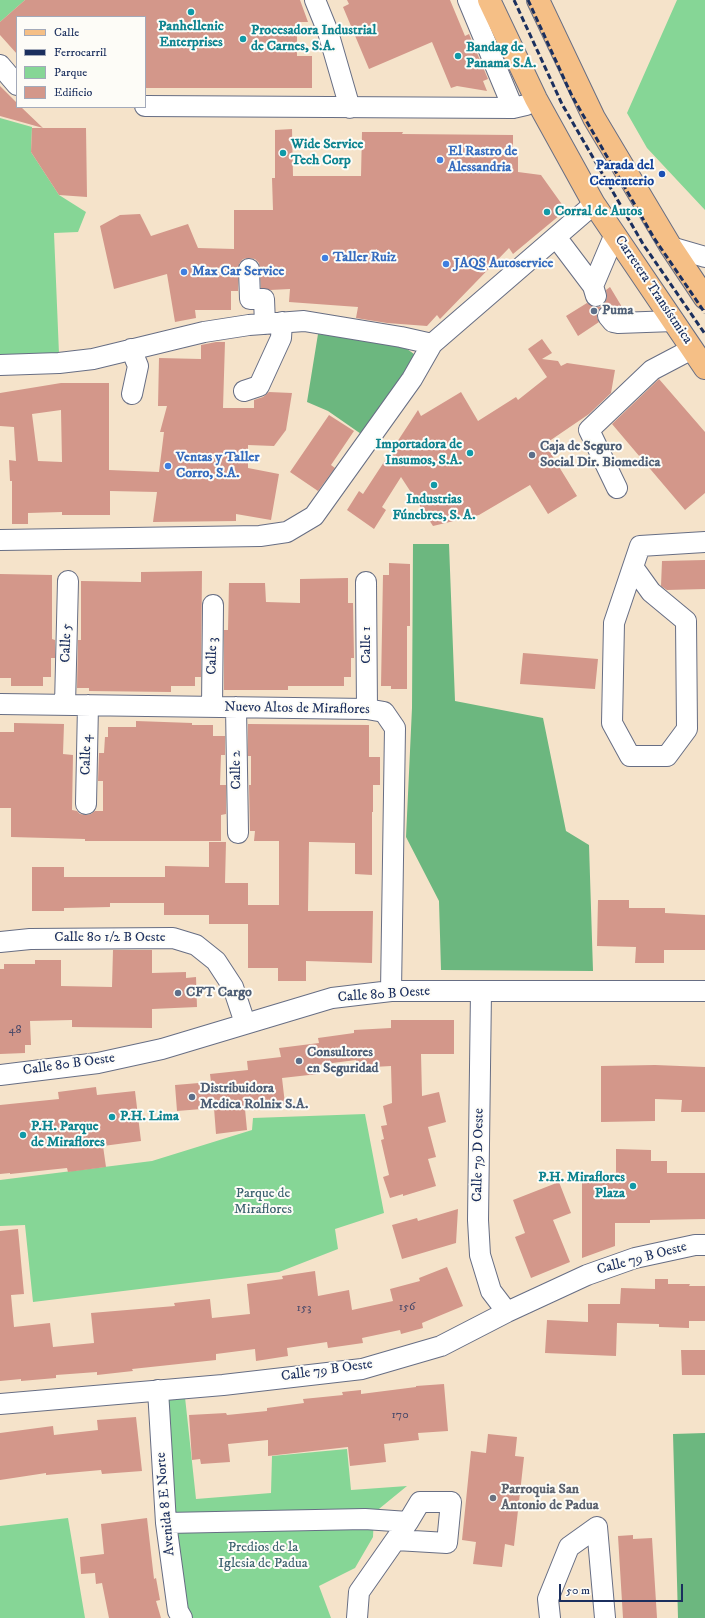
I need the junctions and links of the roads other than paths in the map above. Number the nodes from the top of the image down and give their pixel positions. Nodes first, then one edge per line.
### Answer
1 (315, 0) edge
2 (468, 0) edge
3 (489, 0) edge
4 (538, 0) edge
5 (0, 65) edge
6 (16, 84) edge
7 (536, 99) junction
8 (146, 106) edge
9 (350, 108) junction
10 (512, 108) junction
11 (594, 204) junction
12 (615, 234) junction
13 (556, 237) junction
14 (671, 247) junction
15 (705, 257) edge
16 (249, 269) dead end
17 (705, 298) edge
18 (608, 316) dead end
19 (674, 321) junction
20 (273, 323) junction
21 (432, 344) junction
22 (131, 349) junction
23 (692, 349) junction
24 (0, 365) edge
25 (705, 368) edge
26 (244, 391) dead end
27 (132, 394) dead end
28 (617, 488) dead end
29 (0, 540) edge
30 (705, 542) edge
31 (633, 567) junction
32 (68, 581) dead end
33 (366, 582) dead end
34 (213, 605) dead end
35 (0, 704) edge
36 (65, 705) junction
37 (88, 705) junction
38 (212, 707) junction
39 (236, 707) junction
40 (367, 709) junction
41 (86, 804) dead end
42 (238, 833) dead end
43 (0, 942) edge
44 (391, 991) junction
45 (481, 991) junction
46 (705, 991) edge
47 (245, 1023) junction
48 (0, 1075) edge
49 (705, 1245) edge
50 (507, 1312) junction
51 (158, 1390) junction
52 (0, 1404) edge
53 (408, 1522) junction
54 (166, 1523) junction
55 (396, 1540) junction
56 (182, 1618) edge
57 (358, 1618) edge
58 (550, 1618) edge
59 (605, 1618) edge

1 - 9 street
2 - 10 street
3 - 7 main road, Carretera Transístmica
4 - 14 main road
5 - 6 street
7 - 10 street
7 - 11 main road, Carretera Transístmica
8 - 9 street
9 - 10 street
11 - 12 main road, Carretera Transístmica
11 - 13 street
12 - 13 street
12 - 19 main road, Carretera Transístmica
13 - 21 street
14 - 15 street
14 - 17 main road
16 - 20 street
18 - 19 street
19 - 23 main road, Carretera Transístmica
20 - 21 street
20 - 22 street
20 - 26 street
21 - 29 street
22 - 24 street
22 - 27 street
23 - 25 main road, Carretera Transístmica
23 - 28 street
30 - 31 street
31 - 31 street
32 - 36 street, Calle 5
33 - 40 street, Calle 1
34 - 38 street, Calle 3
35 - 36 street, Nuevo Altos de Miraflores
36 - 37 street, Nuevo Altos de Miraflores
37 - 38 street, Nuevo Altos de Miraflores
37 - 41 street, Calle 4
38 - 39 street, Nuevo Altos de Miraflores
39 - 40 street, Nuevo Altos de Miraflores
39 - 42 street, Calle 2
40 - 44 street, Nuevo Altos de Miraflores
43 - 47 street, Calle 80 1/2 B Oeste
44 - 45 street, Calle 80 B Oeste
44 - 47 street, Calle 80 B Oeste
45 - 46 street, Calle 80 B Oeste
45 - 50 street, Calle 79 D Oeste
47 - 48 street, Calle 80 B Oeste
49 - 50 street, Calle 79 B Oeste
50 - 51 street, Calle 79 B Oeste
51 - 52 street, Calle 79 B Oeste
51 - 54 street, Avenida 8 E Norte
53 - 54 street
53 - 55 street
53 - 55 street
54 - 56 street, Avenida 8 E Norte
55 - 57 street
58 - 59 street

